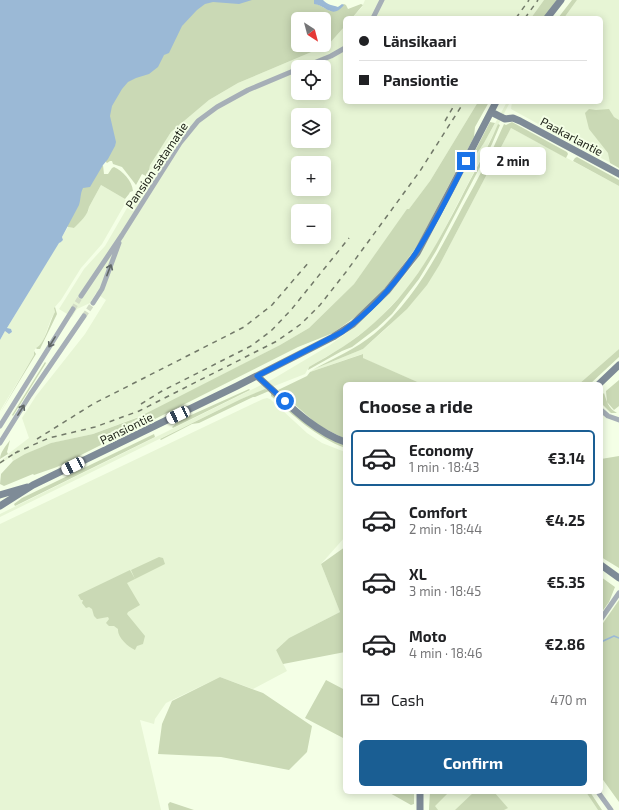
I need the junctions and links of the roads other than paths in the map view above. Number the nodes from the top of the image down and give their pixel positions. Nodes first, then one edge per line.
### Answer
1 (382, 0) edge
2 (561, 0) edge
3 (374, 16) edge
4 (549, 16) edge
5 (343, 49) edge
6 (321, 60) edge
7 (291, 73) edge
8 (495, 104) edge
9 (491, 112) junction
10 (619, 174) edge
11 (122, 235) junction
12 (81, 296) tunnel mouth
13 (93, 303) tunnel mouth
14 (73, 309) tunnel mouth
15 (84, 316) tunnel mouth
16 (619, 365) edge
17 (257, 376) junction
18 (601, 382) edge
19 (603, 412) edge
20 (619, 420) edge
21 (0, 426) edge
22 (343, 441) edge
23 (0, 443) edge
24 (33, 485) junction
25 (0, 495) edge
26 (0, 506) edge
27 (603, 566) edge
28 (619, 578) edge
29 (619, 593) edge
30 (603, 616) edge
31 (420, 794) edge
32 (599, 794) edge
33 (420, 810) edge
34 (611, 810) edge

1 - 3 street
2 - 4 street
5 - 6 street
7 - 11 street, Pansion satamatie
8 - 9 street, Pansiontie
9 - 10 street, Paakarlantie
9 - 17 street, Pansiontie
11 - 12 street, Pansion satamatie
13 -> 11 street, Pansion satamatie
14 -> 21 street
23 -> 15 street
16 - 18 street
17 - 22 street
17 - 24 street, Pansiontie
19 - 20 street
24 - 25 street, Pansiontie
24 - 26 street, Pansiontie
27 - 28 street
29 - 30 street
31 - 33 street
32 - 34 street

